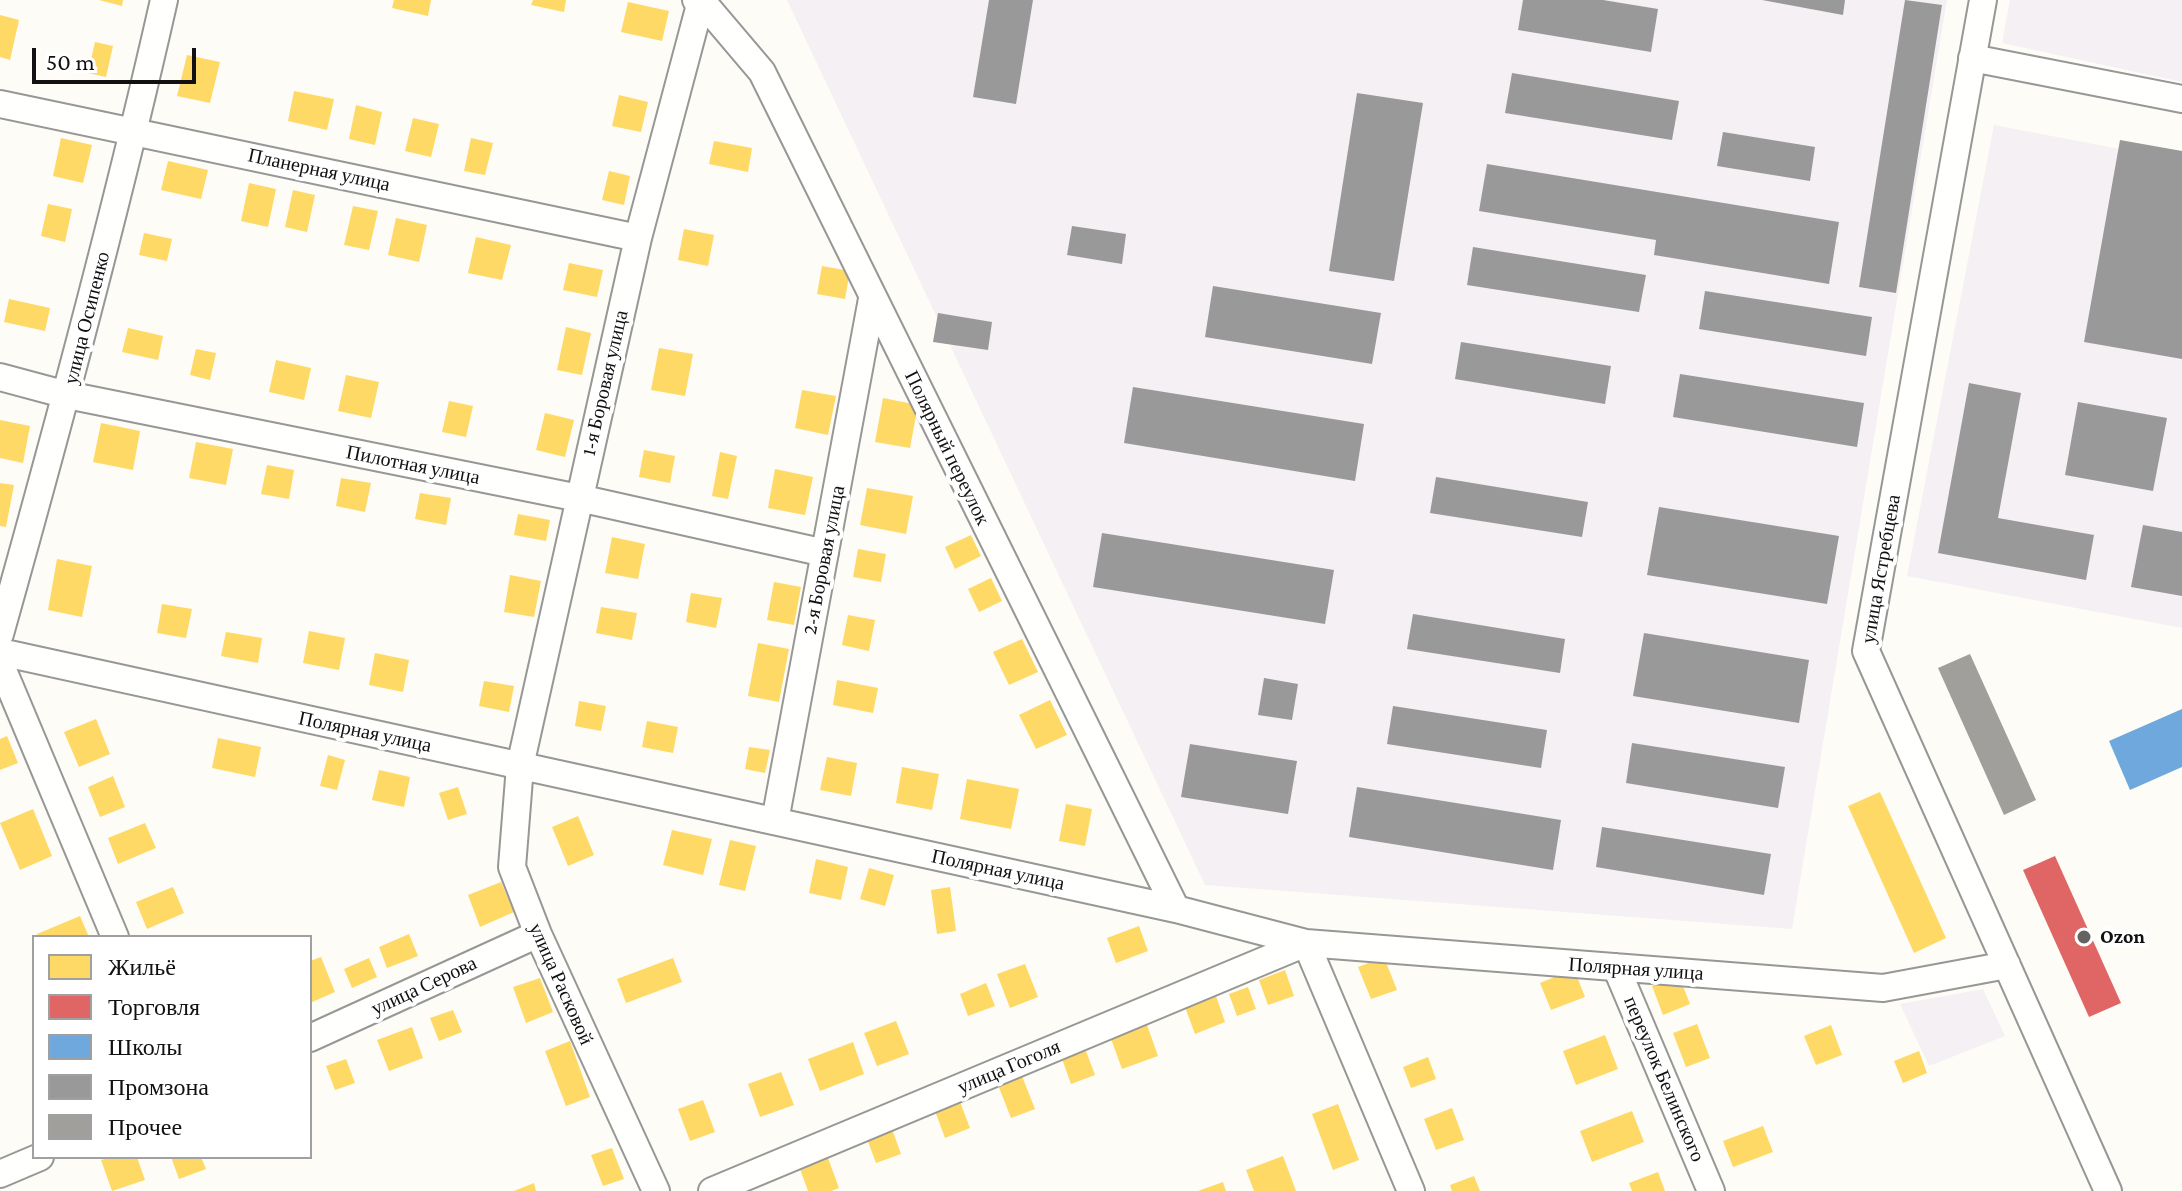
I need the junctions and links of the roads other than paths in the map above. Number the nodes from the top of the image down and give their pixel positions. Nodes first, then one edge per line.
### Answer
1 (164, 0) edge
2 (699, 0) edge
3 (1983, 0) edge
4 (1972, 58) junction
5 (2182, 99) edge
6 (0, 104) edge
7 (135, 131) junction
8 (638, 238) junction
9 (872, 299) junction
10 (0, 377) edge
11 (67, 395) junction
12 (579, 498) junction
13 (825, 553) junction
14 (0, 634) edge
15 (0, 652) edge
16 (0, 663) edge
17 (520, 766) junction
18 (775, 821) junction
19 (1176, 909) junction
20 (538, 934) junction
21 (114, 935) edge
22 (1306, 943) junction
23 (2007, 965) junction
24 (1616, 967) junction
25 (312, 1037) edge
26 (35, 1159) edge
27 (0, 1174) edge
28 (1401, 1188) edge
29 (656, 1191) edge
30 (712, 1191) edge
31 (1711, 1191) edge
32 (2108, 1191) edge

1 - 7 street, улица Осипенко
2 - 8 street, 1-я Боровая улица
2 - 9 street, Полярный переулок
3 - 4 street, улица Ястребцева
4 - 5 street
4 - 23 street, улица Ястребцева
6 - 7 street, Планерная улица
7 - 8 street, Планерная улица
7 - 11 street, улица Осипенко
8 - 12 street, 1-я Боровая улица
9 - 13 street, 2-я Боровая улица
9 - 19 street, Полярный переулок
10 - 11 street, Пилотная улица
11 - 12 street, Пилотная улица
11 - 14 street, улица Осипенко
12 - 13 street, Пилотная улица
12 - 17 street, 1-я Боровая улица
13 - 18 street, 2-я Боровая улица
15 - 17 street, Полярная улица
16 - 21 street
17 - 18 street, Полярная улица
17 - 20 street, улица Расковой
18 - 19 street, Полярная улица
19 - 22 street, Полярная улица
20 - 25 street, улица Серова
20 - 29 street, улица Расковой
22 - 24 street, Полярная улица
22 - 28 street
22 - 30 street, улица Гоголя
23 - 24 street, Полярная улица
23 - 32 street, улица Ястребцева
24 - 31 street, переулок Белинского
26 - 27 street

